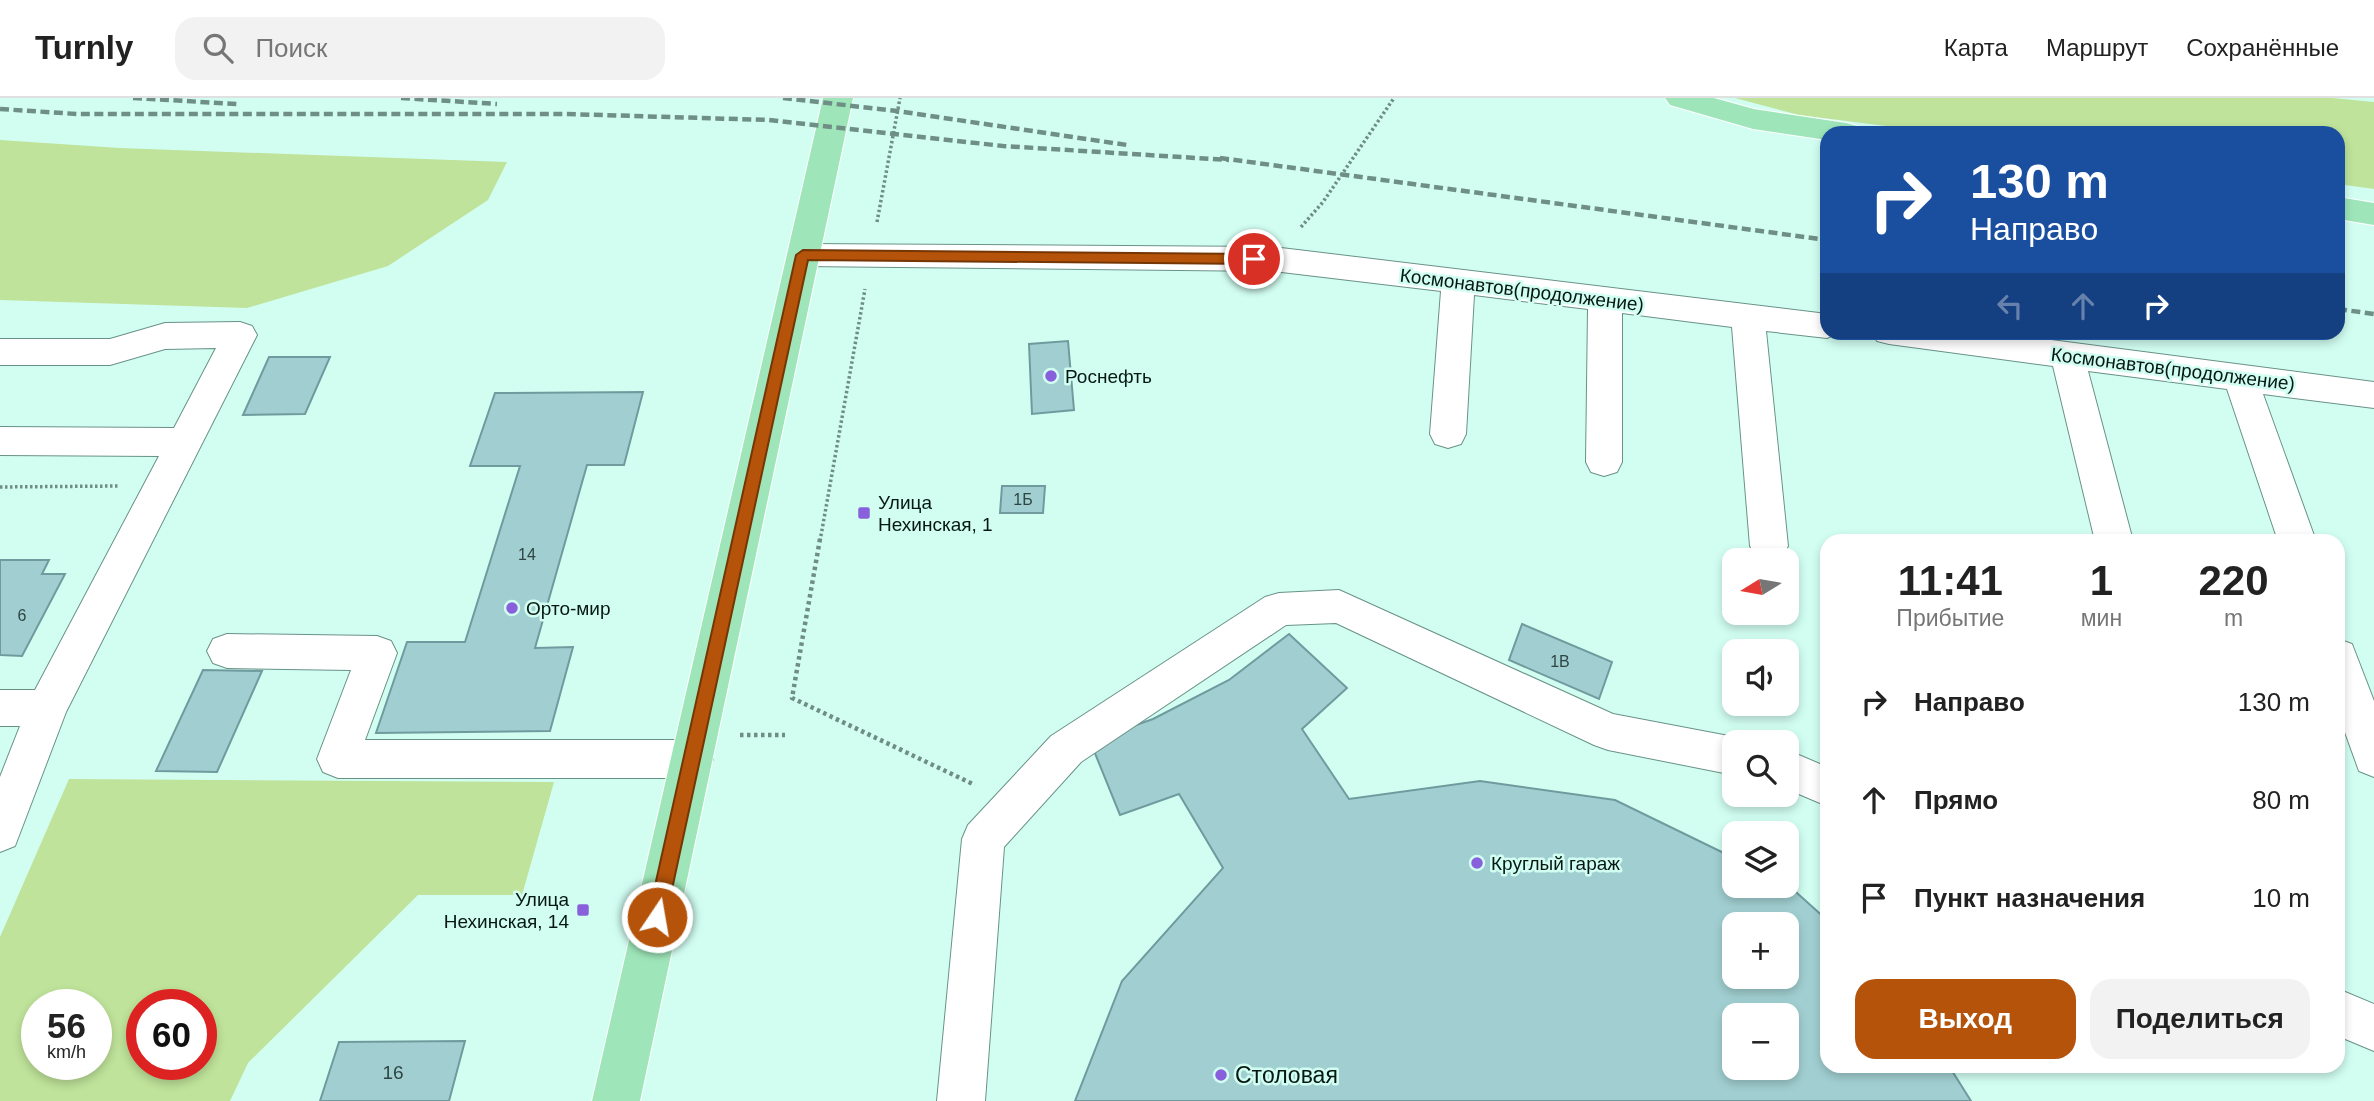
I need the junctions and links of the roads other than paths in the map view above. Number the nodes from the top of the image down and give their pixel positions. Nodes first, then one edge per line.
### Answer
1 (838, 98) edge
2 (1680, 98) edge
3 (1820, 129) edge
4 (2345, 209) edge
5 (2374, 214) edge
6 (803, 255) junction
7 (1458, 282) junction
8 (1605, 300) junction
9 (1748, 317) junction
10 (1820, 325) edge
11 (1951, 340) edge
12 (0, 352) edge
13 (2067, 355) junction
14 (2240, 377) junction
15 (2374, 395) edge
16 (1448, 434) dead end
17 (0, 441) edge
18 (184, 442) junction
19 (1604, 462) dead end
20 (2113, 534) edge
21 (2296, 534) edge
22 (1769, 545) dead end
23 (227, 652) dead end
24 (2345, 676) edge
25 (0, 708) edge
26 (47, 708) junction
27 (1722, 754) edge
28 (2374, 758) edge
29 (692, 759) junction
30 (1799, 774) edge
31 (1820, 784) edge
32 (0, 832) edge
33 (2345, 1015) edge
34 (2374, 1028) edge
35 (616, 1101) edge
36 (961, 1101) edge

1 - 6 main road
2 - 3 main road
4 - 5 main road
6 - 7 lane, Космонавтов(продолжение)
6 - 29 main road
7 - 8 lane, Космонавтов(продолжение)
7 - 16 lane
8 - 9 lane, Космонавтов(продолжение)
8 - 19 lane
9 - 10 lane, Космонавтов(продолжение)
9 - 22 lane
11 - 13 lane, Космонавтов(продолжение)
12 - 18 lane
13 - 14 lane, Космонавтов(продолжение)
13 - 20 lane
14 - 15 lane, Космонавтов(продолжение)
14 - 21 lane
17 - 18 lane
18 - 26 lane
23 - 29 lane
24 - 28 lane
25 - 26 lane
26 - 32 lane
27 - 36 lane
29 - 35 main road
30 - 31 lane
33 - 34 lane

